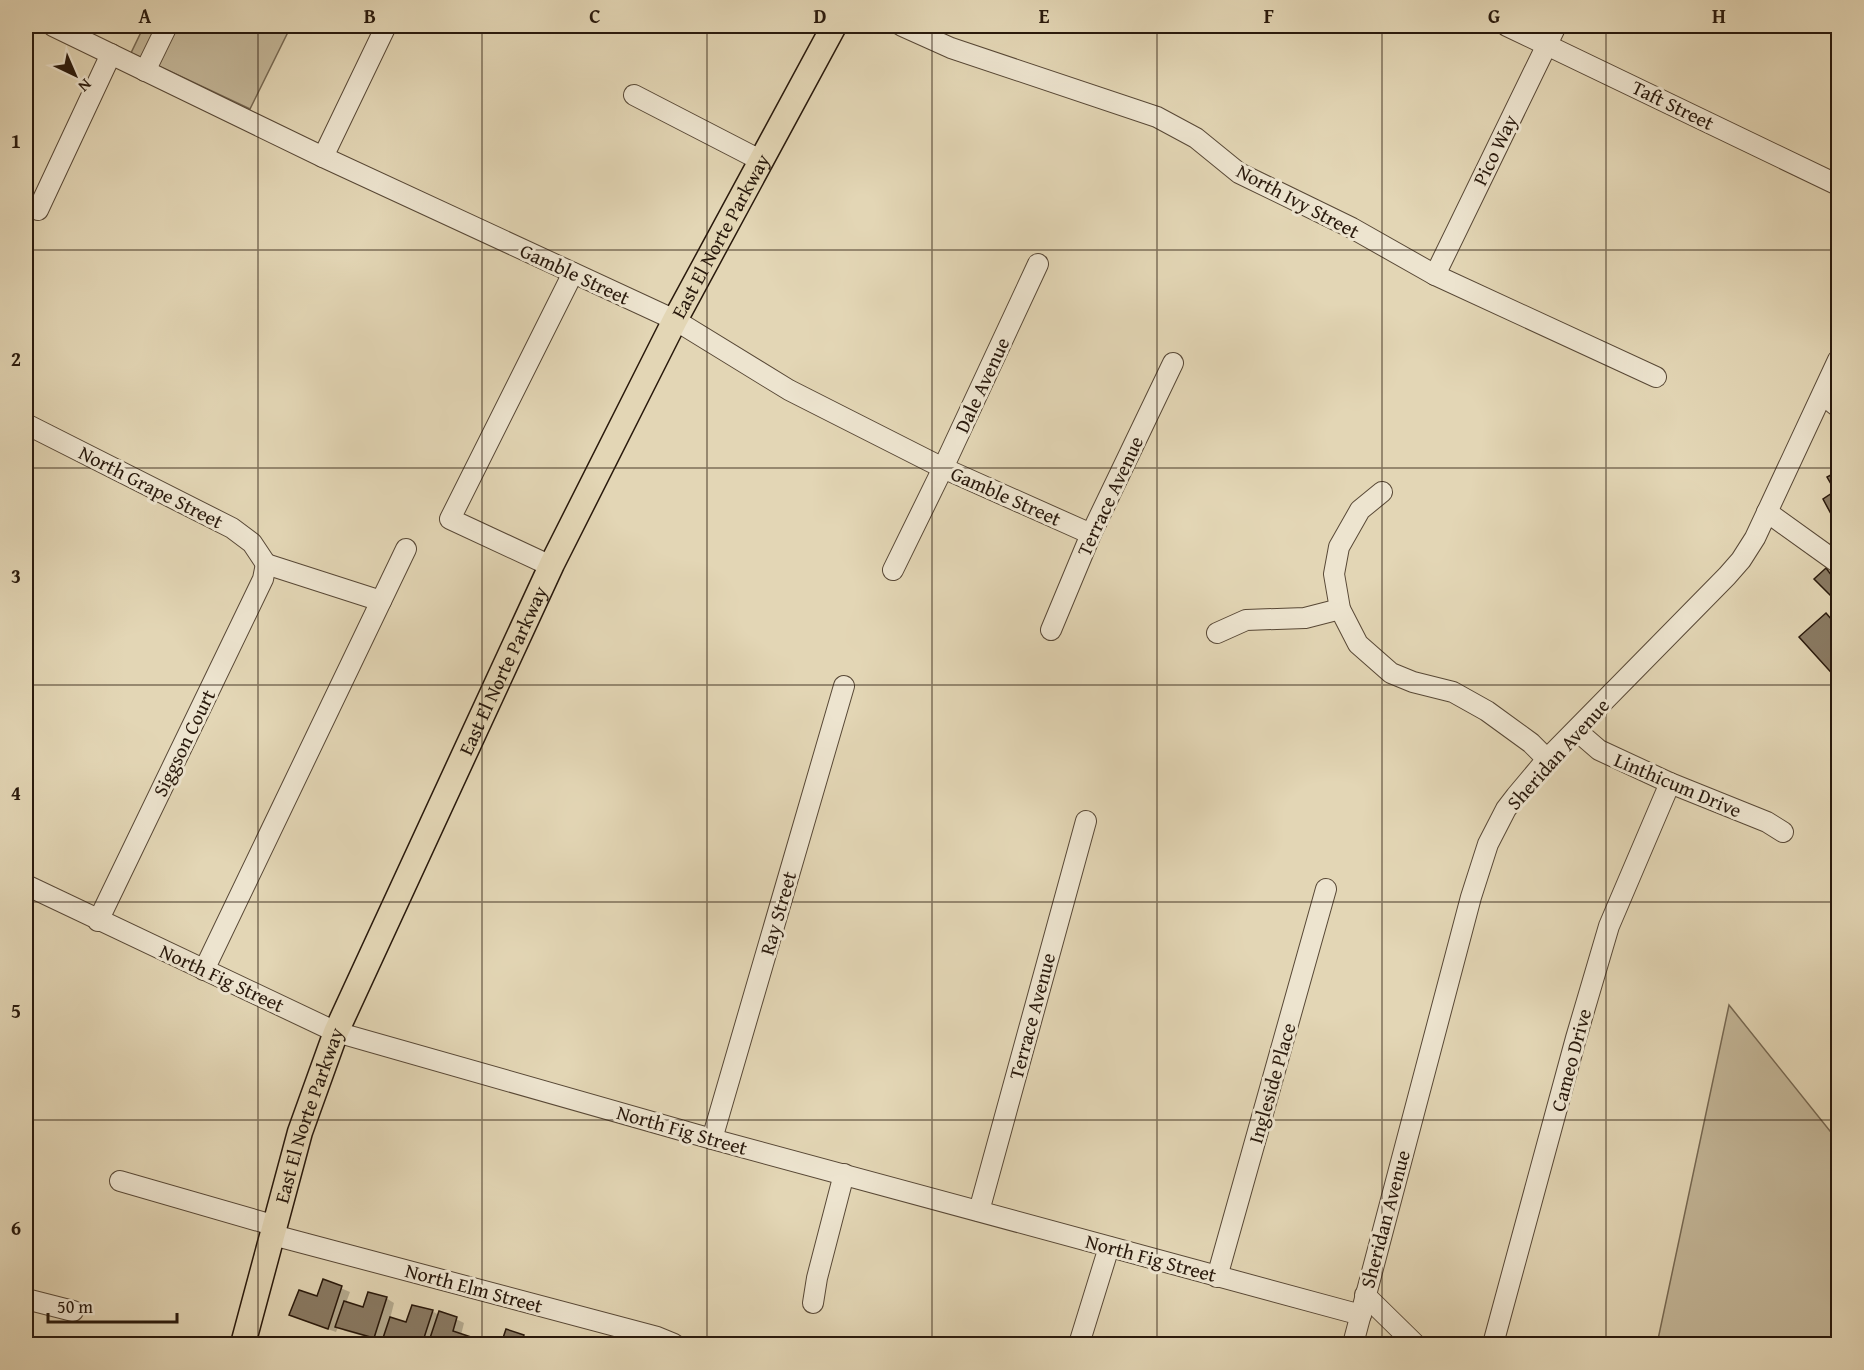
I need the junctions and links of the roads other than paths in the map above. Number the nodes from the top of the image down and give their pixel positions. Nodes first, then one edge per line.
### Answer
1 (53, 26) edge
2 (167, 26) edge
3 (386, 26) edge
4 (834, 26) edge
5 (902, 26) edge
6 (1507, 26) edge
7 (1556, 26) edge
8 (1547, 45) junction
9 (111, 54) junction
10 (145, 71) junction
11 (634, 95) dead end
12 (323, 157) junction
13 (762, 161) junction
14 (1839, 185) edge
15 (38, 210) dead end
16 (1038, 264) dead end
17 (573, 273) junction
18 (1435, 275) junction
19 (675, 320) junction
20 (1839, 360) edge
21 (1173, 363) dead end
22 (1656, 377) dead end
23 (1831, 401) edge
24 (26, 424) edge
25 (943, 468) junction
26 (1382, 492) dead end
27 (1767, 512) junction
28 (1090, 534) junction
29 (406, 549) dead end
30 (1839, 563) edge
31 (266, 564) junction
32 (551, 566) junction
33 (893, 570) dead end
34 (381, 601) junction
35 (1340, 609) junction
36 (1051, 630) dead end
37 (1217, 633) dead end
38 (844, 686) dead end
39 (1577, 731) junction
40 (1547, 759) junction
41 (1670, 783) junction
42 (1086, 821) dead end
43 (1784, 832) dead end
44 (26, 885) edge
45 (1326, 889) dead end
46 (98, 921) junction
47 (204, 970) junction
48 (336, 1032) junction
49 (712, 1139) junction
50 (844, 1174) junction
51 (120, 1181) dead end
52 (979, 1211) junction
53 (274, 1230) junction
54 (1109, 1247) junction
55 (1217, 1277) junction
56 (1365, 1295) junction
57 (26, 1299) edge
58 (813, 1303) dead end
59 (73, 1311) dead end
60 (1361, 1315) junction
61 (243, 1344) edge
62 (675, 1344) edge
63 (1079, 1344) edge
64 (1353, 1344) edge
65 (1415, 1344) edge
66 (1494, 1344) edge

1 - 9 street, Gamble Street
2 - 10 street
3 - 12 street
4 - 13 main road, East El Norte Parkway
5 - 18 street, North Ivy Street
6 - 8 street, Taft Street
7 - 8 street, Pico Way
8 - 14 street, Taft Street
8 - 18 street, Pico Way
9 - 10 street, Gamble Street
9 - 15 street
10 - 12 street, Gamble Street
11 - 13 street
12 - 17 street, Gamble Street
13 - 19 main road, East El Norte Parkway
16 - 25 street, Dale Avenue
17 - 19 street, Gamble Street
17 - 32 street
18 - 22 street, North Ivy Street
19 - 25 street, Gamble Street
19 - 32 main road, East El Norte Parkway
20 - 23 street, Sheridan Avenue
21 - 28 street, Terrace Avenue
23 - 27 street, Sheridan Avenue
24 - 31 street, North Grape Street
25 - 28 street, Gamble Street
25 - 33 street, Dale Avenue
26 - 35 street
27 - 30 street
27 - 39 street, Sheridan Avenue
28 - 36 street, Terrace Avenue
29 - 34 street
31 - 34 street
31 - 46 street, Siggson Court
32 - 48 main road, East El Norte Parkway
34 - 47 street
35 - 37 street
35 - 40 street
38 - 49 street, Ray Street
39 - 40 street, Sheridan Avenue
39 - 41 street, Linthicum Drive
40 - 56 street, Sheridan Avenue
41 - 43 street, Linthicum Drive
41 - 66 street, Cameo Drive
42 - 52 street, Terrace Avenue
44 - 46 street, North Fig Street
45 - 55 street, Ingleside Place
46 - 47 street, North Fig Street
47 - 48 street, North Fig Street
48 - 49 street, North Fig Street
48 - 53 main road, East El Norte Parkway
49 - 50 street, North Fig Street
50 - 52 street, North Fig Street
50 - 58 street
51 - 53 street, North Elm Street
52 - 54 street, North Fig Street
53 - 61 main road, East El Norte Parkway
53 - 62 street, North Elm Street
54 - 55 street, North Fig Street
54 - 63 street
55 - 60 street, North Fig Street
56 - 60 street, Sheridan Avenue
56 - 65 street
57 - 59 street
60 - 64 street, Sheridan Avenue

